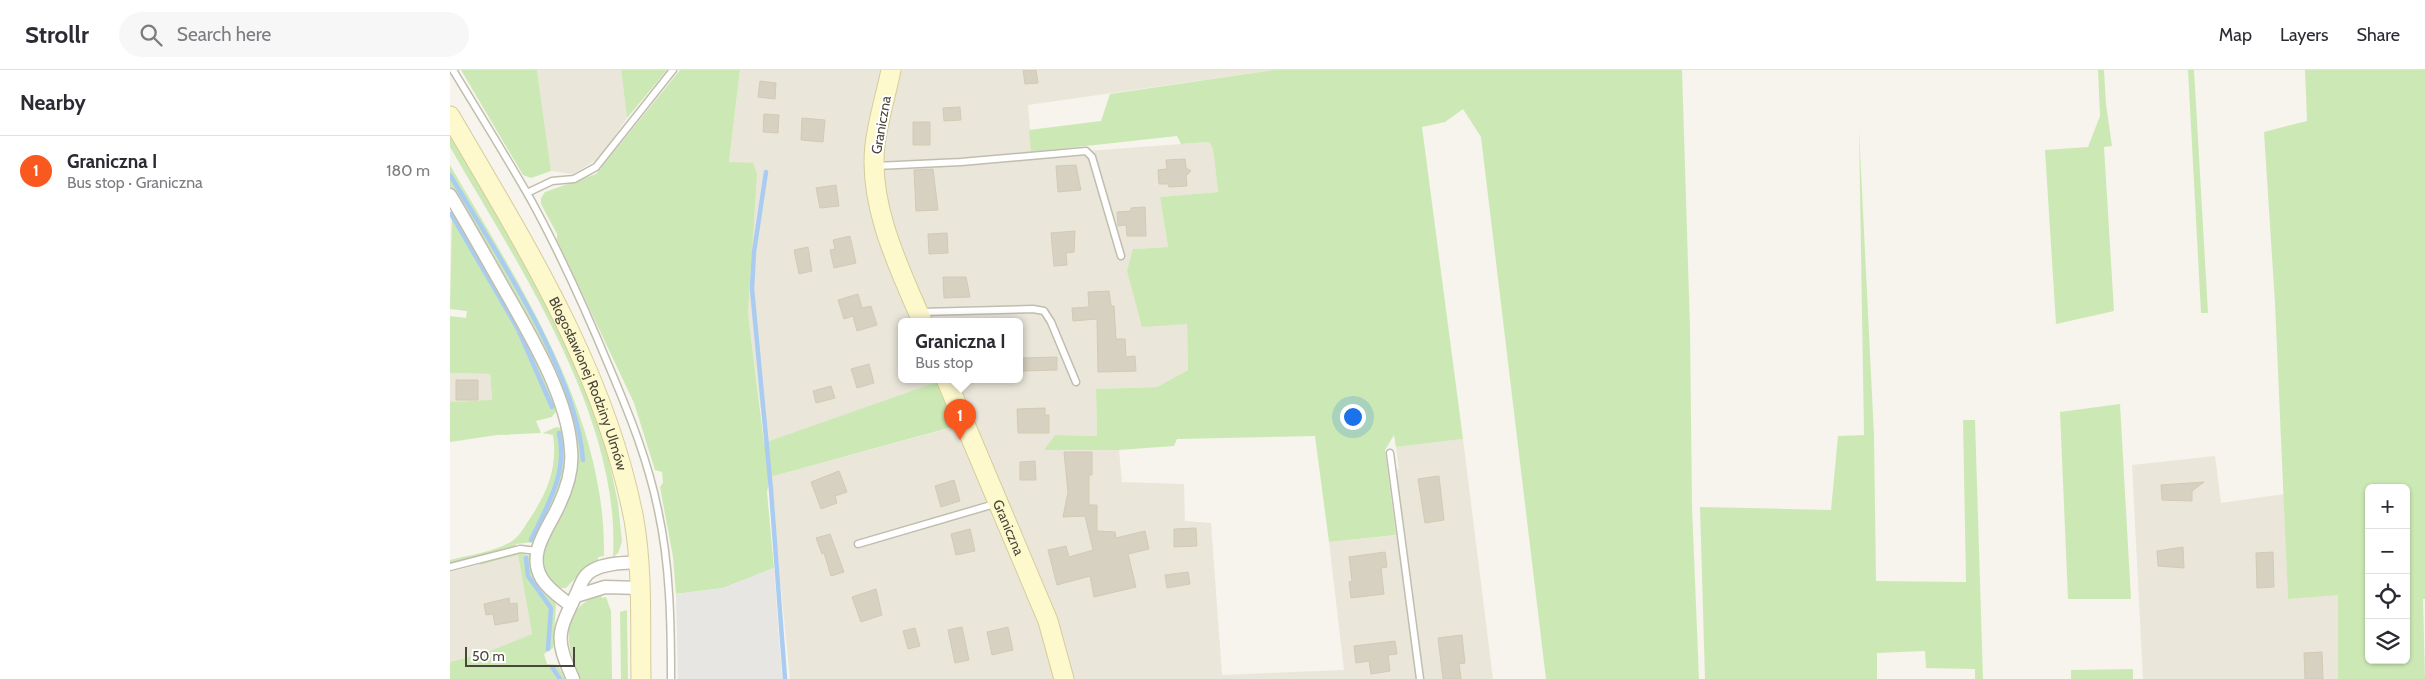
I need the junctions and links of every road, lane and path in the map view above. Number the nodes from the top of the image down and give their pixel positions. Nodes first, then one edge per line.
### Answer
1 (453, 70) edge
2 (673, 70) edge
3 (892, 70) edge
4 (450, 116) edge
5 (876, 166) junction
6 (527, 193) junction
7 (450, 195) edge
8 (1121, 256) dead end
9 (920, 317) edge
10 (1076, 382) dead end
11 (948, 383) edge
12 (1390, 453) dead end
13 (999, 503) junction
14 (858, 544) dead end
15 (538, 551) junction
16 (638, 562) junction
17 (450, 567) edge
18 (640, 588) junction
19 (573, 600) junction
20 (573, 679) edge
21 (641, 679) edge
22 (671, 679) edge
23 (1064, 679) edge
24 (1420, 679) edge

1 - 6 lane
2 - 6 lane
3 - 5 main road, Graniczna
4 - 16 main road, Błogosławionej Rodziny Ulmów
5 - 8 lane
5 - 9 main road, Graniczna
6 - 22 lane
7 - 15 street
9 - 10 lane
11 - 13 main road, Graniczna
12 - 24 lane
13 - 14 lane
13 - 23 main road, Graniczna
15 - 17 lane
15 - 19 street
16 - 18 main road, Błogosławionej Rodziny Ulmów
16 - 19 street
18 - 19 street
18 - 21 main road, Błogosławionej Rodziny Ulmów
19 - 20 street

